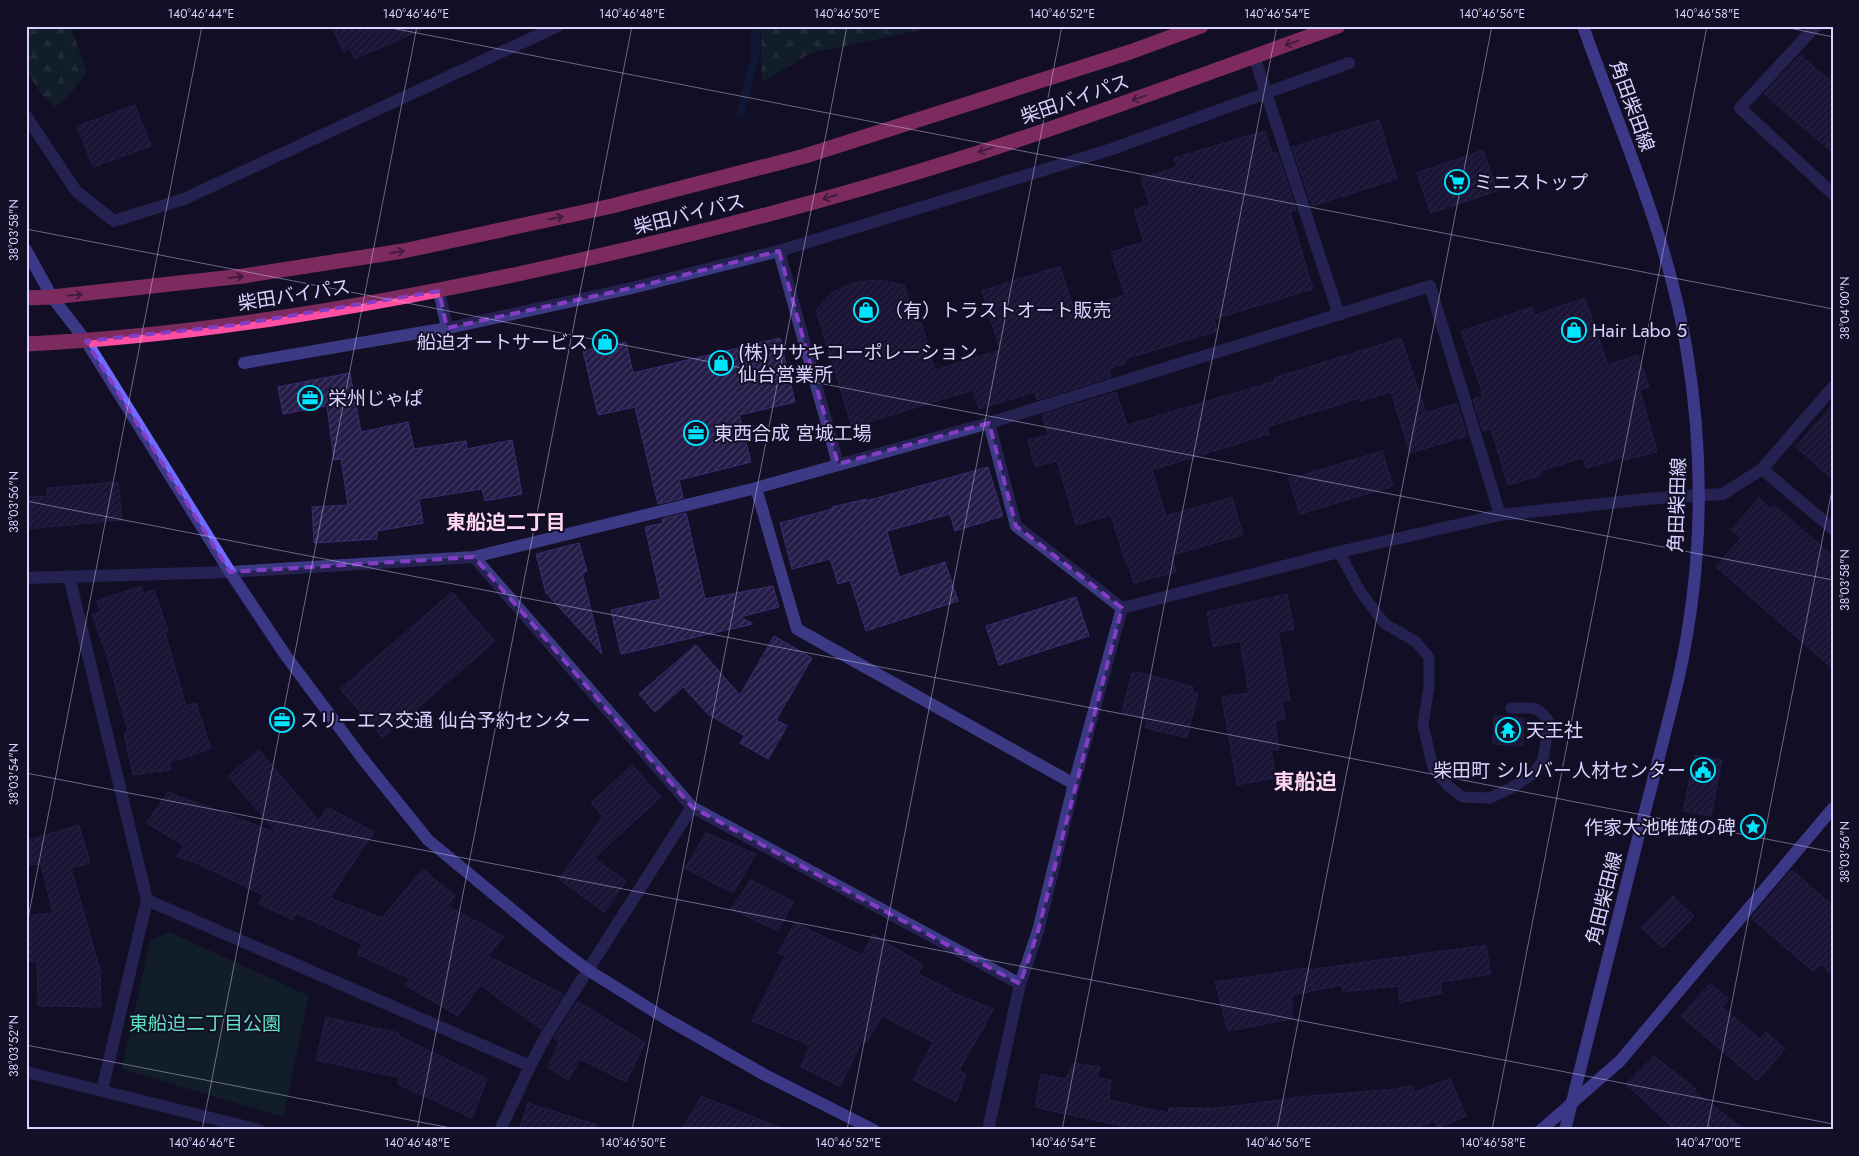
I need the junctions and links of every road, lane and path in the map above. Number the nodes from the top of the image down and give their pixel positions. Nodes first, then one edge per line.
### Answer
1 (558, 26) edge
2 (1201, 26) edge
3 (1338, 26) edge
4 (1583, 26) edge
5 (1816, 26) edge
6 (1254, 56) junction
7 (1349, 63) dead end
8 (1266, 94) junction
9 (26, 116) edge
10 (1833, 194) edge
11 (26, 250) edge
12 (779, 251) junction
13 (440, 291) junction
14 (52, 297) junction
15 (26, 298) edge
16 (1339, 315) junction
17 (447, 328) junction
18 (86, 341) junction
19 (26, 344) edge
20 (244, 363) dead end
21 (1833, 387) edge
22 (988, 423) junction
23 (838, 464) junction
24 (1762, 469) junction
25 (756, 488) junction
26 (1699, 495) junction
27 (1500, 515) junction
28 (1833, 529) edge
29 (1339, 552) junction
30 (474, 557) junction
31 (230, 572) junction
32 (69, 576) junction
33 (26, 578) edge
34 (1122, 608) junction
35 (1511, 708) dead end
36 (1074, 784) junction
37 (692, 807) junction
38 (1833, 808) edge
39 (147, 900) junction
40 (588, 970) junction
41 (1020, 984) junction
42 (530, 1066) junction
43 (26, 1072) edge
44 (102, 1090) junction
45 (259, 1130) edge
46 (500, 1130) edge
47 (874, 1130) edge
48 (988, 1130) edge
49 (1541, 1130) edge
50 (1565, 1130) edge

1 - 9 street
14 -> 2 highway, 柴田バイパス
3 -> 6 highway, 柴田バイパス
4 - 26 street, 角田柴田線
5 - 10 street
6 - 8 street
6 -> 13 highway, 柴田バイパス
7 - 8 street
8 - 12 street
8 - 16 street
11 - 14 street
12 - 17 street
12 - 23 street
13 - 17 street
13 - 18 highway, 柴田バイパス
14 - 15 highway, 柴田バイパス
14 - 18 street
16 - 22 street
16 - 27 street
17 - 20 street
18 - 19 highway, 柴田バイパス
18 - 31 street
21 - 24 street
22 - 23 street
22 - 34 street
23 - 25 street
24 - 26 street
24 - 28 street
25 - 30 street
25 - 36 street
26 - 27 street
26 - 50 street, 角田柴田線
27 - 29 street
29 - 34 street
29 - 35 lane
30 - 31 street
30 - 37 street
31 - 32 street
31 - 40 street
32 - 33 street
32 - 39 street
34 - 36 street
36 - 41 street
37 - 40 street
37 - 41 street
38 - 49 street
39 - 42 street
39 - 44 street
40 - 42 street
40 - 47 street
41 - 48 street
42 - 46 street
43 - 44 street
44 - 45 street

